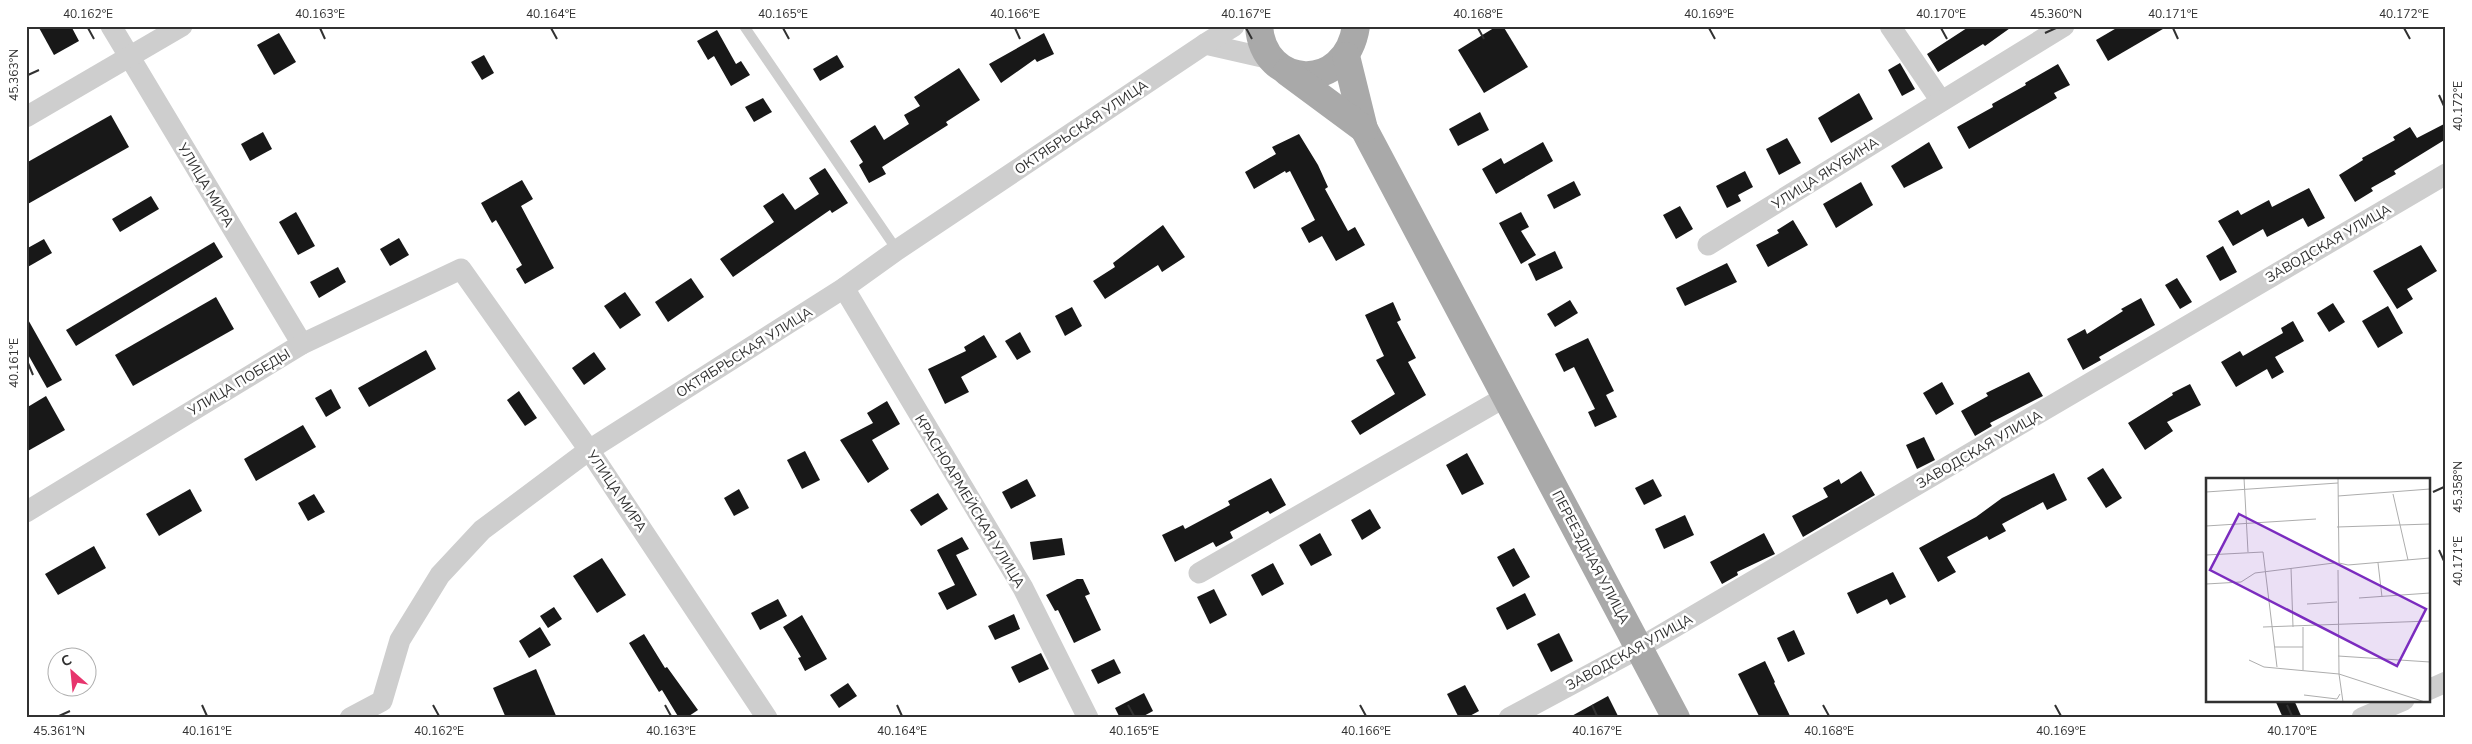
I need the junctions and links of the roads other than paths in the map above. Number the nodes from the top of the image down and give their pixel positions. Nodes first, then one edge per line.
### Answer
1 (111, 26) edge
2 (182, 26) edge
3 (744, 26) edge
4 (1234, 26) edge
5 (1259, 26) edge
6 (1368, 26) edge
7 (1890, 26) edge
8 (2064, 26) edge
9 (1351, 43) edge
10 (1205, 44) junction
11 (129, 58) junction
12 (1277, 64) junction
13 (1942, 101) junction
14 (26, 117) edge
15 (1364, 128) junction
16 (2446, 174) edge
17 (1708, 245) dead end
18 (897, 250) junction
19 (461, 269) joint
20 (844, 288) junction
21 (302, 344) junction
22 (1507, 396) junction
23 (589, 450) junction
24 (26, 512) edge
25 (1199, 573) dead end
26 (1639, 648) junction
27 (2446, 682) edge
28 (2430, 689) edge
29 (2399, 702) edge
30 (380, 709) edge
31 (350, 718) edge
32 (766, 718) edge
33 (1088, 718) edge
34 (1508, 718) edge
35 (1676, 718) edge
36 (2362, 718) edge

1 - 11 street, УЛИЦА МИРА
2 - 11 street
3 - 18 lane
4 - 10 street, ОКТЯБРЬСКАЯ УЛИЦА
5 - 12 main road
6 - 9 main road
7 - 13 street
8 - 13 street, УЛИЦА ЯКУБИНА
9 - 12 main road
9 - 15 main road, ПЕРЕЕЗДНАЯ УЛИЦА
10 - 12 street
10 - 18 street, ОКТЯБРЬСКАЯ УЛИЦА
11 - 14 street
11 - 21 street, УЛИЦА МИРА
12 - 15 main road, ПЕРЕЕЗДНАЯ УЛИЦА
13 - 17 street, УЛИЦА ЯКУБИНА
15 - 22 main road, ПЕРЕЕЗДНАЯ УЛИЦА
16 - 26 street, ЗАВОДСКАЯ УЛИЦА
18 - 20 street, ОКТЯБРЬСКАЯ УЛИЦА
19 - 21 street, УЛИЦА ПОБЕДЫ
19 - 23 street, УЛИЦА МИРА
20 - 23 street, ОКТЯБРЬСКАЯ УЛИЦА
20 - 33 street, КРАСНОАРМЕЙСКАЯ УЛИЦА
21 - 24 street, УЛИЦА ПОБЕДЫ
22 - 25 street
22 - 26 main road, ПЕРЕЕЗДНАЯ УЛИЦА
23 - 30 street, ОКТЯБРЬСКАЯ УЛИЦА
23 - 32 street, УЛИЦА МИРА
26 - 34 street, ЗАВОДСКАЯ УЛИЦА
26 - 35 main road, ПЕРЕЕЗДНАЯ УЛИЦА
27 - 28 street
29 - 36 street
30 - 31 street, ОКТЯБРЬСКАЯ УЛИЦА

